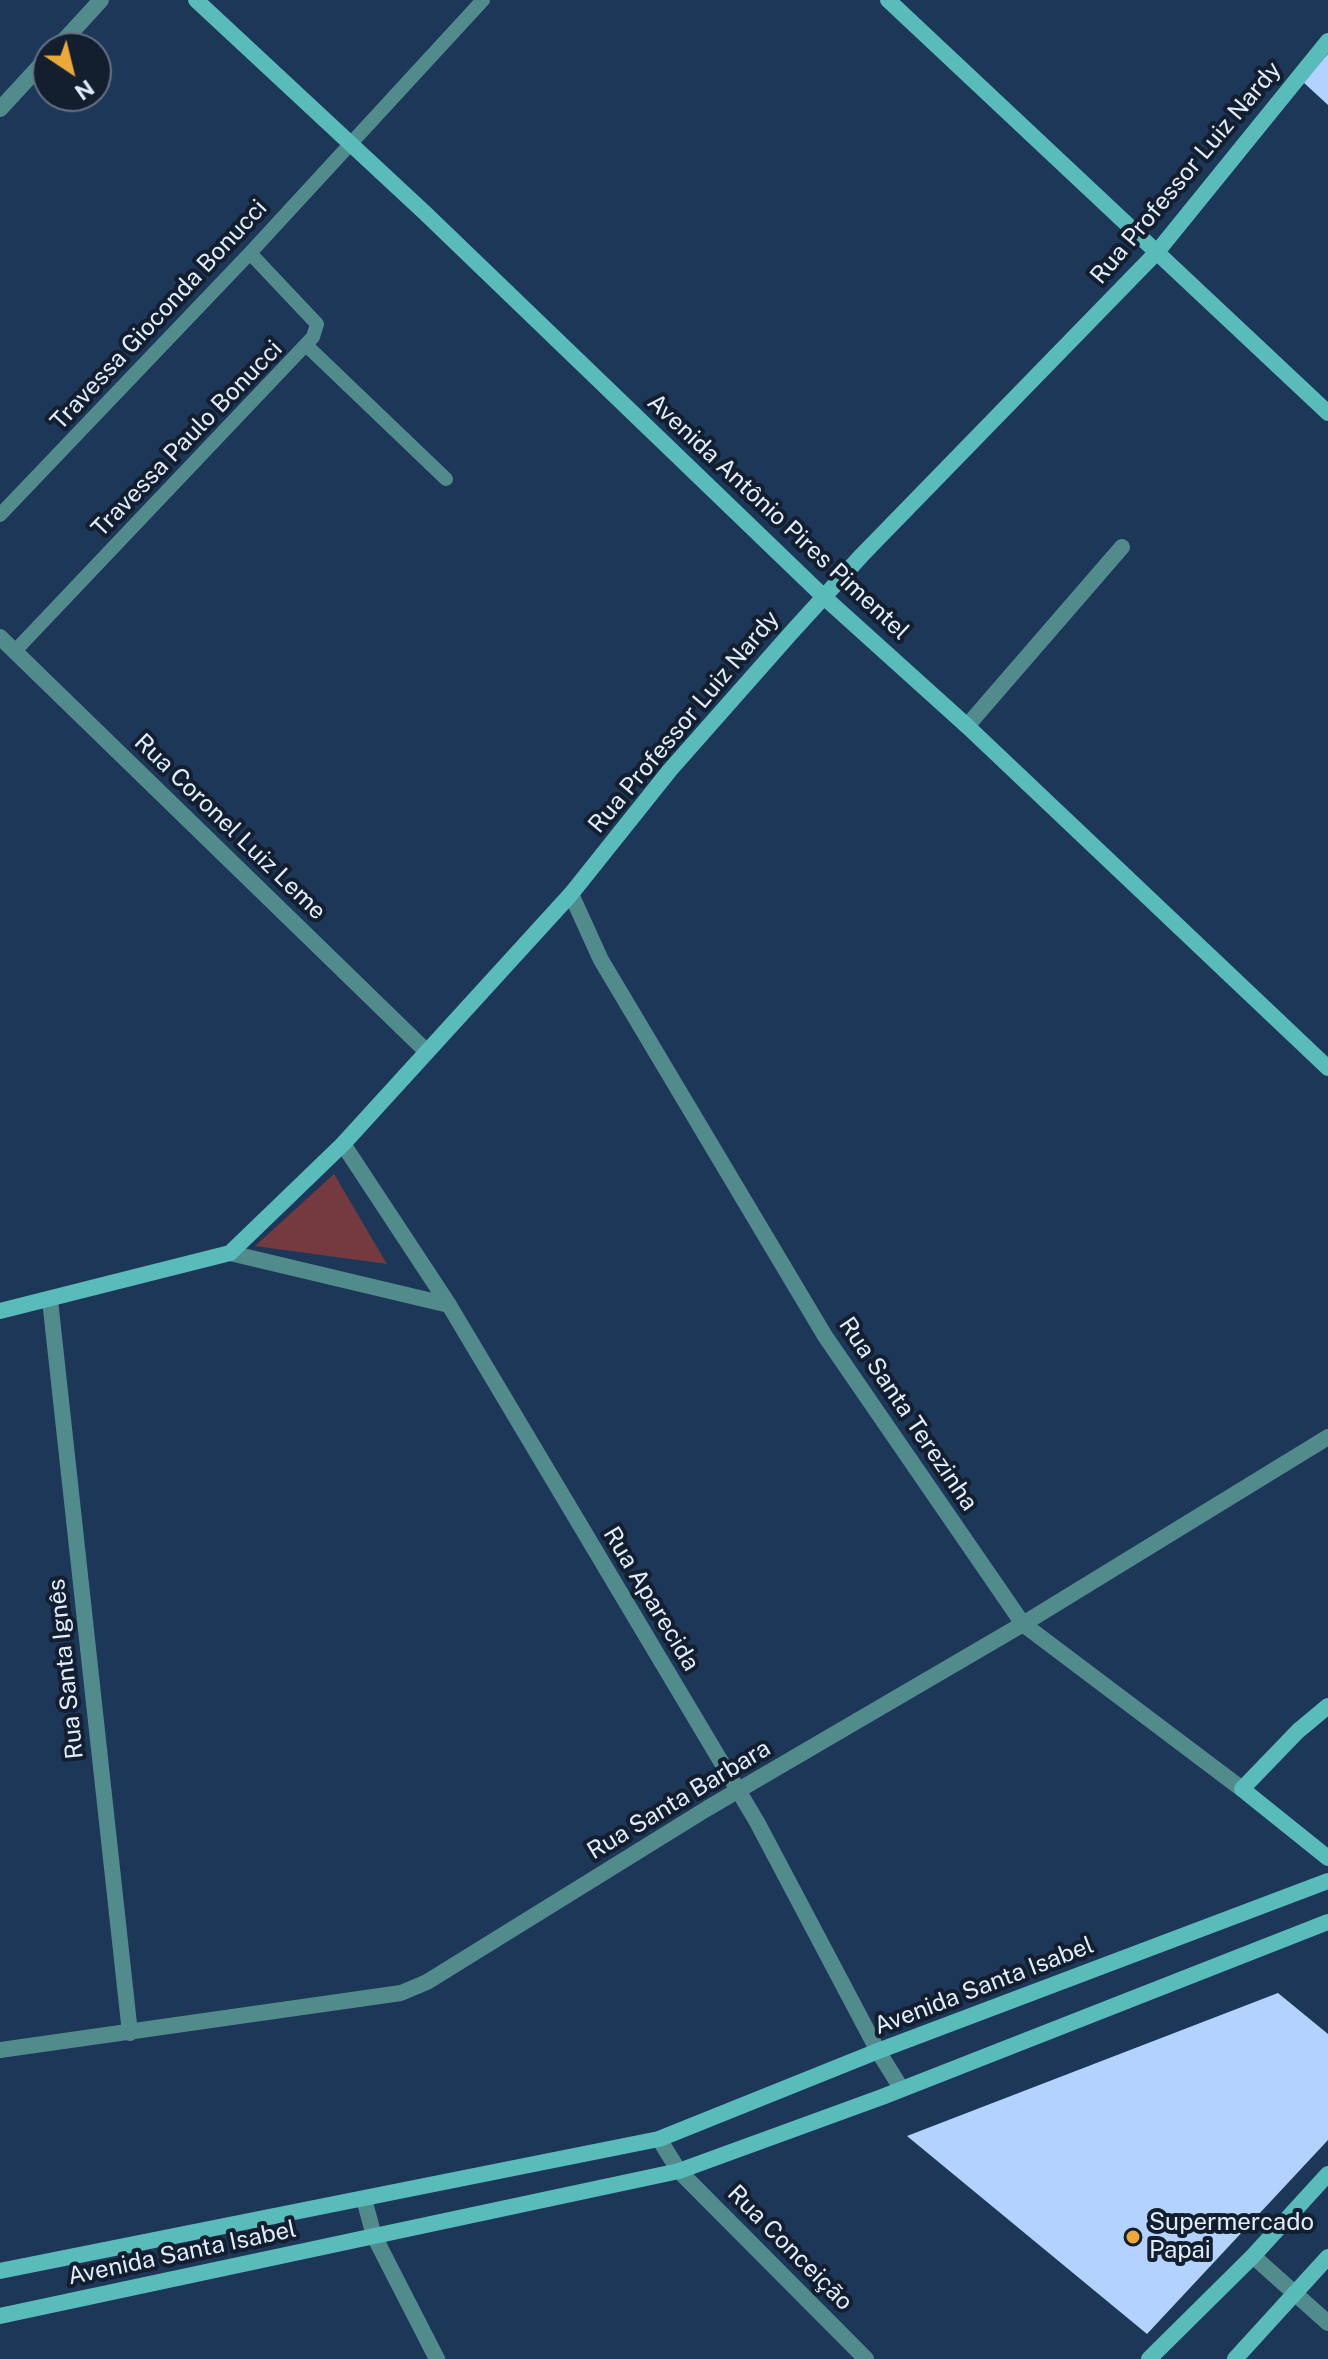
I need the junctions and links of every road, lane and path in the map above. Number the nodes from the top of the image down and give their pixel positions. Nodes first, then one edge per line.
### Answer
1 (101, 0) edge
2 (196, 0) edge
3 (483, 0) edge
4 (888, 0) edge
5 (72, 32) edge
6 (1328, 41) edge
7 (32, 74) edge
8 (0, 109) edge
9 (350, 144) junction
10 (1157, 252) junction
11 (250, 253) junction
12 (306, 345) junction
13 (1328, 413) edge
14 (446, 479) dead end
15 (0, 515) edge
16 (1122, 547) dead end
17 (824, 597) junction
18 (0, 637) edge
19 (14, 652) junction
20 (967, 726) junction
21 (571, 894) junction
22 (426, 1051) junction
23 (1328, 1068) edge
24 (343, 1144) junction
25 (230, 1253) junction
26 (50, 1300) junction
27 (449, 1305) junction
28 (0, 1311) edge
29 (1328, 1437) edge
30 (1023, 1624) junction
31 (1328, 1706) edge
32 (1242, 1789) junction
33 (737, 1792) junction
34 (1328, 1858) edge
35 (1328, 1881) edge
36 (1328, 1922) edge
37 (130, 2033) junction
38 (0, 2050) edge
39 (878, 2051) junction
40 (901, 2088) junction
41 (659, 2139) junction
42 (679, 2171) junction
43 (1328, 2174) edge
44 (364, 2199) junction
45 (374, 2236) junction
46 (1253, 2256) junction
47 (1328, 2257) edge
48 (0, 2271) edge
49 (1295, 2294) junction
50 (0, 2316) edge
51 (1328, 2323) edge
52 (437, 2359) edge
53 (866, 2359) edge
54 (1149, 2359) edge
55 (1235, 2359) edge

1 - 5 street
2 - 9 main road, Avenida Antônio Pires Pimentel
3 - 9 lane, Travessa Gioconda Bonucci
4 - 10 main road
6 - 10 main road, Rua Professor Luiz Nardy
7 - 8 street
9 - 11 lane, Travessa Gioconda Bonucci
9 - 17 main road, Avenida Antônio Pires Pimentel
10 - 13 main road
10 - 17 main road, Rua Professor Luiz Nardy
11 - 12 lane, Travessa Paulo Bonucci
11 - 15 lane, Travessa Gioconda Bonucci
12 - 14 lane
12 - 19 lane, Travessa Paulo Bonucci
16 - 20 street
17 - 20 main road, Avenida Antônio Pires Pimentel
17 - 21 main road, Rua Professor Luiz Nardy
18 - 19 street, Rua Coronel Luiz Leme
19 - 22 street, Rua Coronel Luiz Leme
20 - 23 main road, Avenida Antônio Pires Pimentel
21 - 22 main road, Rua Professor Luiz Nardy
21 - 30 street, Rua Santa Terezinha
22 - 24 main road, Rua Professor Luiz Nardy
24 - 25 main road, Rua Professor Luiz Nardy
24 - 27 street, Rua Aparecida
25 - 26 main road, Rua Professor Luiz Nardy
25 - 27 street
26 - 28 main road, Rua Professor Luiz Nardy
26 - 37 street, Rua Santa Ignês
27 - 33 street, Rua Aparecida
29 - 30 street, Rua Santa Barbara
30 - 32 street, Rua Santa Terezinha
30 - 33 street, Rua Santa Barbara
31 - 32 main road
32 - 34 main road, Rua Santa Terezinha
33 - 37 street, Rua Santa Barbara
33 - 39 street, Rua Aparecida
35 - 39 main road, Avenida Santa Isabel
36 - 40 main road, Avenida Santa Isabel
37 - 38 street, Rua Santa Barbara
39 - 40 street, Rua Aparecida
39 - 41 main road, Avenida Santa Isabel
40 - 42 main road, Avenida Santa Isabel
41 - 42 street
41 - 44 main road, Avenida Santa Isabel
42 - 45 main road, Avenida Santa Isabel
42 - 53 street, Rua Conceição
43 - 46 main road
44 - 45 street
44 - 48 main road, Avenida Santa Isabel
45 - 50 main road, Avenida Santa Isabel
45 - 52 street
46 - 49 street
46 - 54 main road
47 - 49 main road
49 - 51 street
49 - 55 main road

